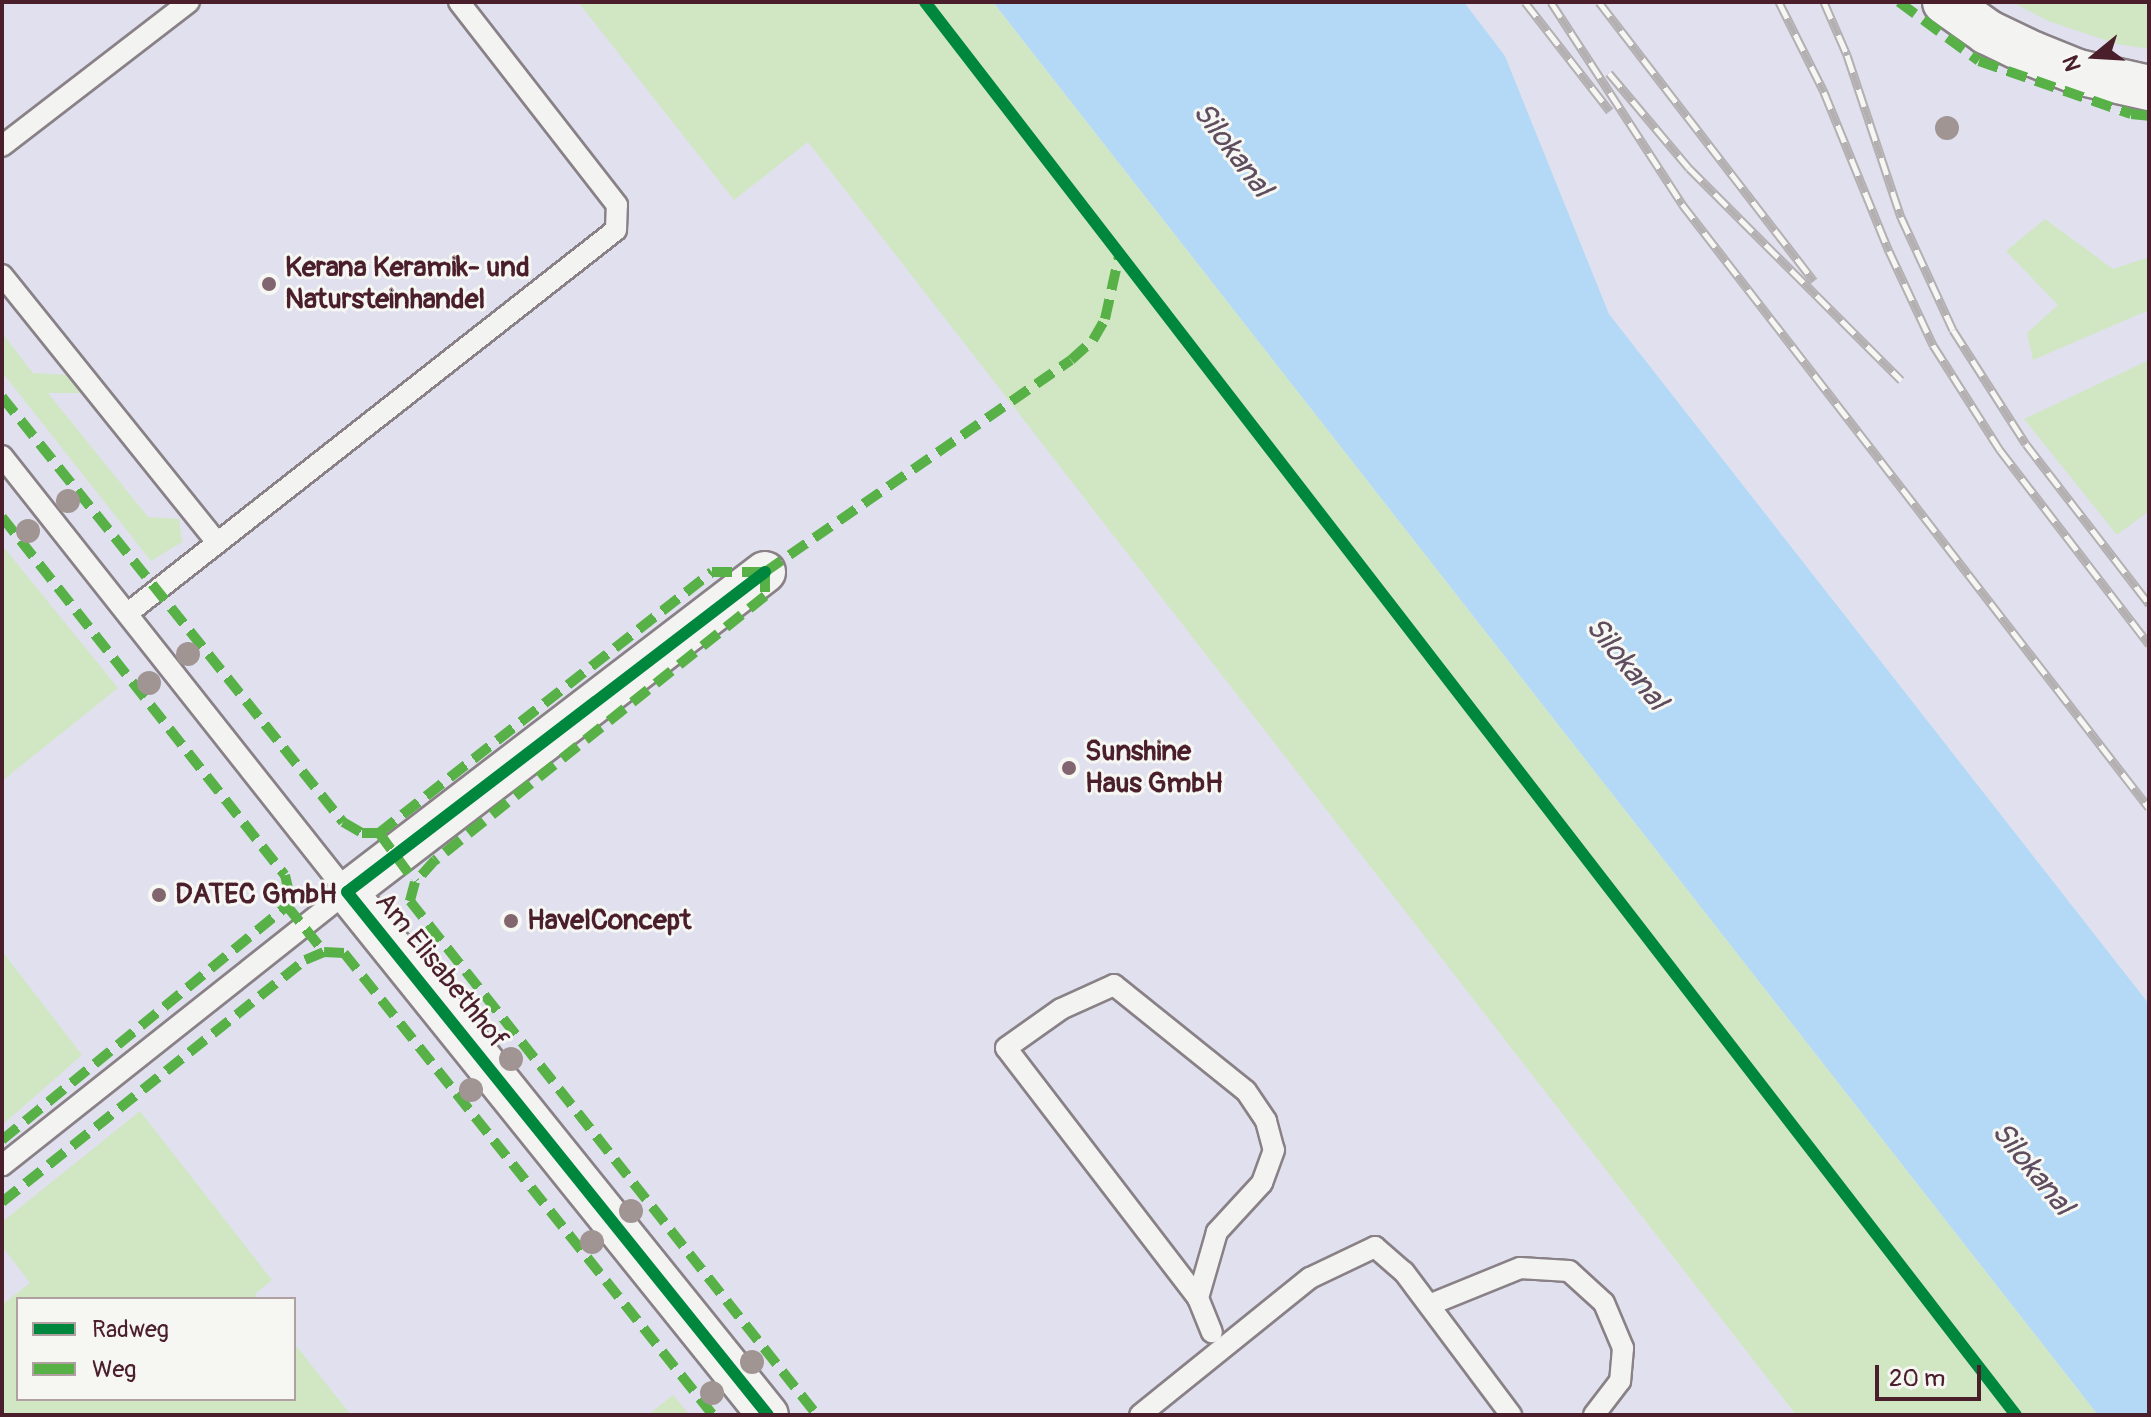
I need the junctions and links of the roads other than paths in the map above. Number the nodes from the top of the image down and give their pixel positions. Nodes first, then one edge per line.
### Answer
1 (189, 2) edge
2 (459, 2) edge
3 (1945, 2) edge
4 (2149, 88) edge
5 (2, 146) edge
6 (2, 275) edge
7 (2, 456) edge
8 (216, 541) junction
9 (765, 572) dead end
10 (128, 613) junction
11 (347, 892) junction
12 (2, 1165) edge
13 (1198, 1298) junction
14 (1429, 1305) junction
15 (1212, 1332) dead end
16 (768, 1415) edge
17 (1140, 1415) edge
18 (1511, 1415) edge
19 (1594, 1415) edge

1 - 5 lane
2 - 8 lane
3 - 4 street
6 - 8 lane
7 - 10 lane, Am Elisabethhof
8 - 10 lane
9 - 11 street, Am Elisabethhof
10 - 11 lane, Am Elisabethhof
11 - 12 lane, Am Elisabethhof
11 - 16 street, Am Elisabethhof
13 - 13 lane
13 - 15 lane
14 - 17 lane
14 - 18 lane
14 - 19 lane

